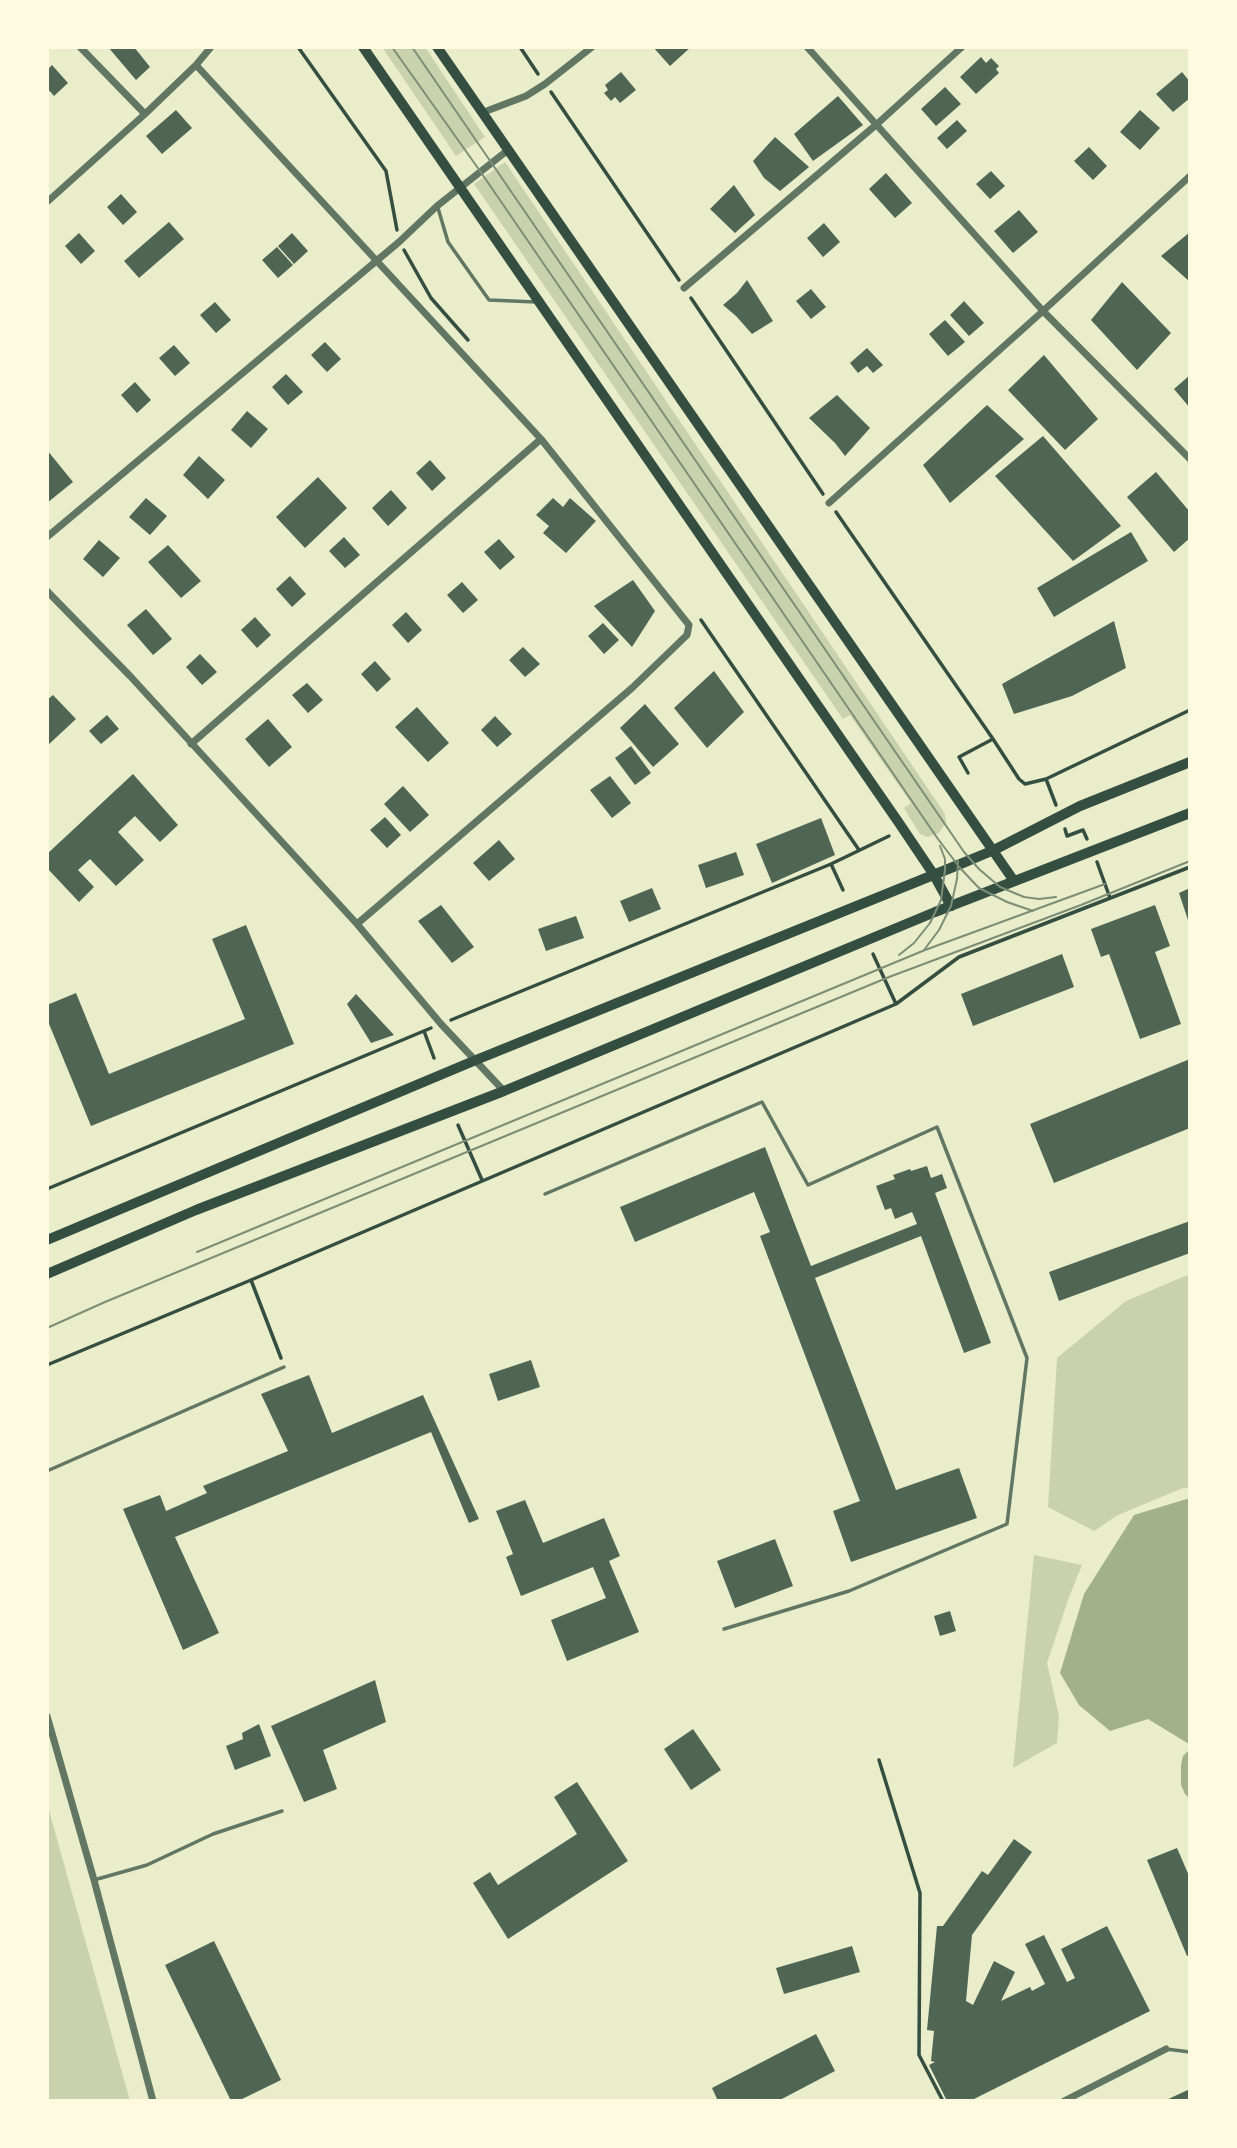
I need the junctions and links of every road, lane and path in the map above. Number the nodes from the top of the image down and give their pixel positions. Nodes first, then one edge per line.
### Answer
1 (80, 47) edge
2 (211, 47) edge
3 (298, 47) edge
4 (363, 47) edge
5 (437, 47) edge
6 (520, 47) edge
7 (592, 47) edge
8 (807, 47) edge
9 (962, 47) edge
10 (197, 65) junction
11 (545, 84) junction
12 (484, 112) junction
13 (145, 114) junction
14 (877, 124) junction
15 (508, 150) junction
16 (1190, 176) edge
17 (460, 187) junction
18 (47, 202) edge
19 (437, 206) junction
20 (399, 242) junction
21 (376, 261) junction
22 (684, 288) junction
23 (540, 302) junction
24 (1043, 311) junction
25 (541, 439) junction
26 (1190, 459) edge
27 (829, 503) junction
28 (47, 537) edge
29 (47, 592) edge
30 (1190, 710) edge
31 (993, 739) junction
32 (191, 744) junction
33 (1190, 762) edge
34 (968, 774) dead end
35 (1046, 779) junction
36 (1190, 813) edge
37 (1060, 815) junction
38 (889, 836) dead end
39 (994, 850) junction
40 (1092, 852) junction
41 (831, 864) junction
42 (1190, 867) edge
43 (934, 875) junction
44 (1014, 881) junction
45 (844, 890) dead end
46 (1111, 898) junction
47 (951, 906) junction
48 (357, 925) junction
49 (873, 954) dead end
50 (896, 1004) junction
51 (441, 1024) junction
52 (424, 1031) junction
53 (434, 1058) dead end
54 (476, 1060) junction
55 (504, 1091) junction
56 (458, 1125) dead end
57 (482, 1180) junction
58 (47, 1189) edge
59 (545, 1194) dead end
60 (47, 1240) edge
61 (47, 1274) edge
62 (251, 1280) junction
63 (280, 1357) dead end
64 (47, 1365) edge
65 (284, 1367) dead end
66 (47, 1471) edge
67 (724, 1629) dead end
68 (47, 1716) edge
69 (879, 1760) dead end
70 (282, 1811) dead end
71 (94, 1880) junction
72 (1166, 2049) joint
73 (1190, 2052) edge
74 (153, 2101) edge
75 (943, 2101) edge
76 (1064, 2101) edge

1 - 13 street
2 - 10 street
3 - 20 path
4 - 17 main road
5 - 12 main road
6 - 11 path
7 - 11 street
8 - 14 street
9 - 14 street
10 - 13 street
10 - 21 street
11 - 12 street
11 - 22 path
12 - 15 main road
13 - 18 street
14 - 22 street
14 - 24 street
15 - 17 street
15 - 39 main road
16 - 24 street
17 - 19 street
17 - 23 main road
19 - 20 street
19 - 23 lane
20 - 21 street
21 - 25 street
21 - 28 street
22 - 27 path
23 - 43 main road
24 - 26 street
24 - 27 street
25 - 32 street
25 - 48 street
27 - 31 path
29 - 32 street
30 - 35 path
31 - 34 path
31 - 35 path
32 - 48 street
33 - 37 main road
35 - 37 path
36 - 40 main road
37 - 39 main road
37 - 40 path
38 - 41 path
39 - 43 main road
39 - 44 main road
40 - 44 main road
40 - 46 path
41 - 45 path
41 - 51 path
42 - 46 path
43 - 47 main road
43 - 54 main road
44 - 47 main road
46 - 50 path
47 - 55 main road
48 - 51 street
49 - 50 path
50 - 57 path
51 - 52 path
51 - 54 street
52 - 53 path
52 - 58 path
54 - 55 street
54 - 60 main road
55 - 61 main road
56 - 57 path
57 - 62 path
59 - 67 lane
62 - 63 path
62 - 64 path
65 - 66 lane
68 - 71 street
69 - 75 path
70 - 71 lane
71 - 74 street
72 - 73 lane
72 - 76 street

